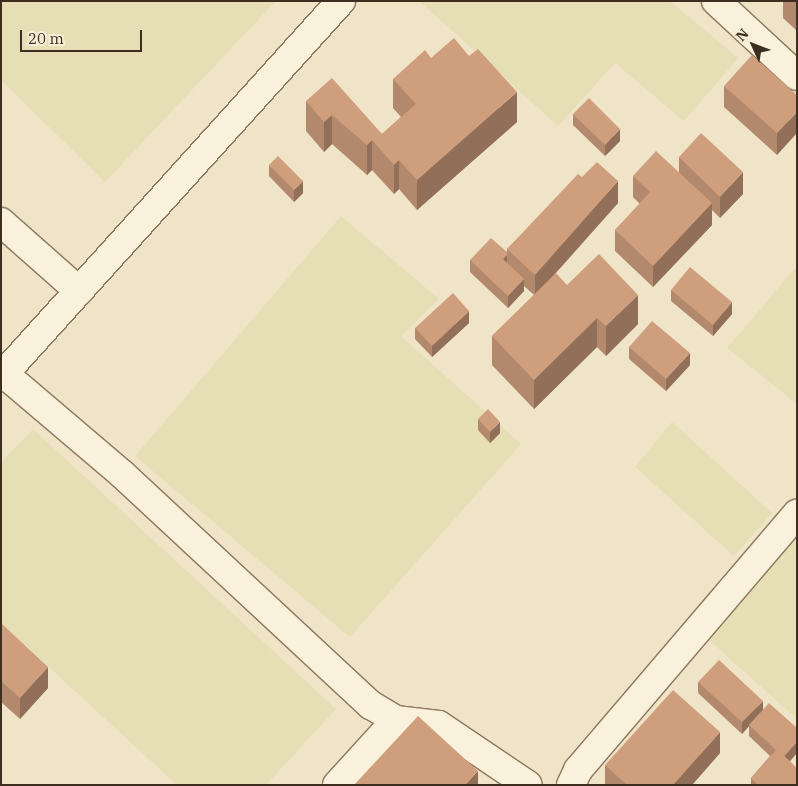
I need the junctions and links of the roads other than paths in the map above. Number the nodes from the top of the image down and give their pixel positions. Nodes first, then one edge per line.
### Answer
1 (341, 1) edge
2 (734, 6) edge
3 (797, 76) edge
4 (1, 222) edge
5 (79, 291) junction
6 (2, 374) edge
7 (797, 514) edge
8 (396, 720) junction
9 (337, 785) edge
10 (528, 785) edge
11 (571, 785) edge

1 - 5 street
2 - 3 street
4 - 5 street
5 - 6 street
6 - 8 street
7 - 11 street
8 - 9 street
8 - 10 street

